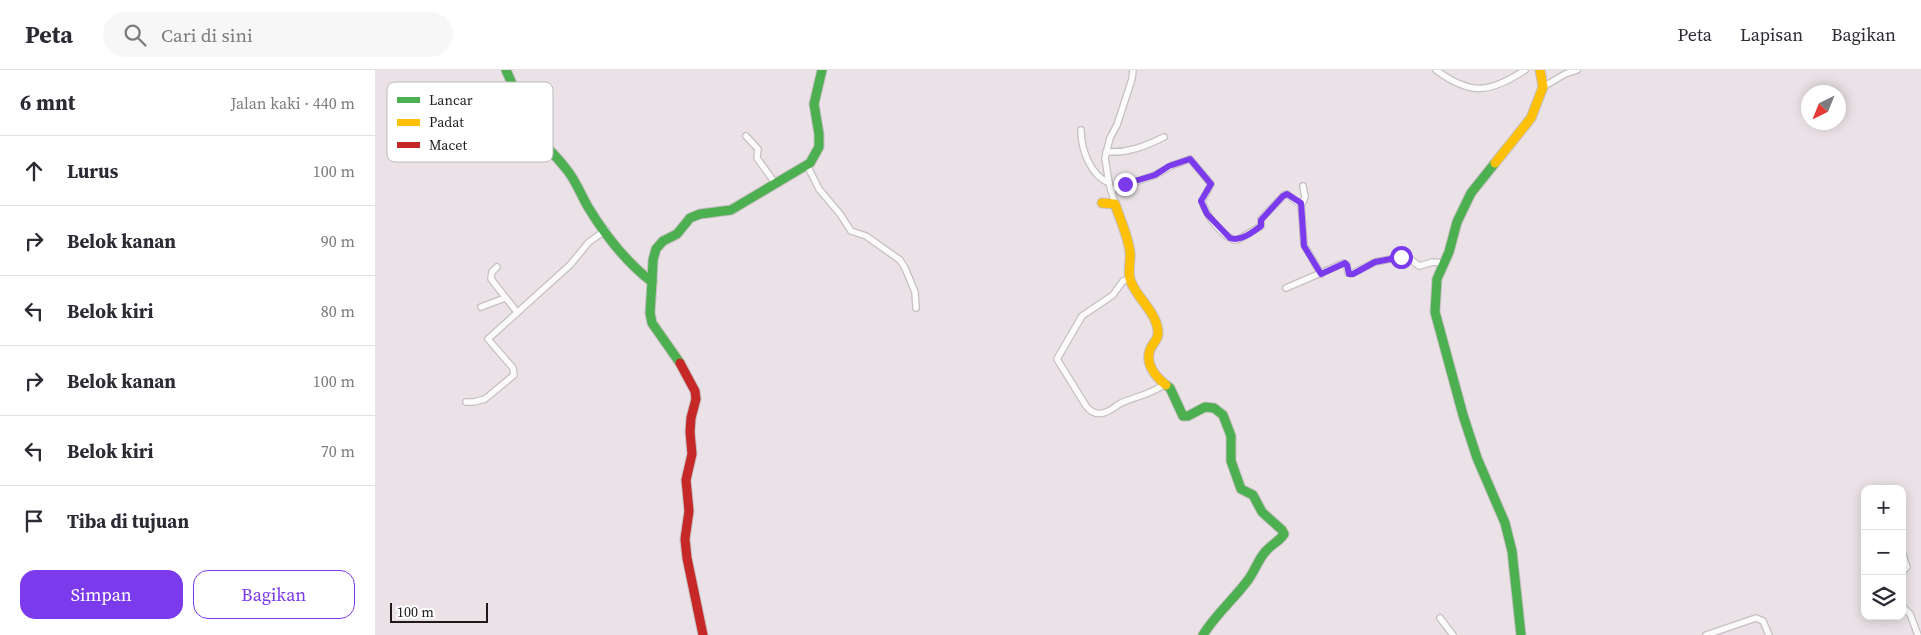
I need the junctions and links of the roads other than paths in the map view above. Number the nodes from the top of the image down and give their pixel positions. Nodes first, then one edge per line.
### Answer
1 (505, 70) edge
2 (822, 70) edge
3 (1133, 70) edge
4 (1436, 70) edge
5 (1525, 70) edge
6 (1540, 70) edge
7 (1577, 70) edge
8 (511, 82) edge
9 (1543, 87) junction
10 (1081, 130) dead end
11 (746, 136) dead end
12 (1164, 137) dead end
13 (1106, 152) junction
14 (553, 154) edge
15 (807, 165) junction
16 (1109, 183) junction
17 (775, 184) junction
18 (1303, 186) dead end
19 (1111, 190) junction
20 (1102, 203) dead end
21 (1301, 203) junction
22 (1115, 204) junction
23 (606, 230) junction
24 (1444, 263) junction
25 (497, 267) dead end
26 (1321, 274) junction
27 (1130, 279) junction
28 (653, 282) junction
29 (1286, 288) dead end
30 (505, 298) junction
31 (481, 307) dead end
32 (916, 308) dead end
33 (517, 312) junction
34 (1165, 384) junction
35 (466, 402) dead end
36 (1906, 610) edge
37 (1440, 618) dead end
38 (703, 635) edge
39 (1203, 635) edge
40 (1453, 635) edge
41 (1521, 635) edge
42 (1706, 635) edge
43 (1769, 635) edge
44 (1918, 635) edge

1 - 8 street
2 - 15 street
3 - 13 street
4 - 5 street
6 - 9 street
7 - 9 street
9 - 24 street
10 - 16 street
11 - 17 street
12 - 13 street
13 - 16 street
14 - 23 street
15 - 17 street
15 - 32 street
16 - 19 street
17 - 28 street
18 - 21 street
19 - 21 street
19 - 22 street
20 - 22 street
21 - 26 street
22 - 27 street
23 - 28 street
23 - 33 street
24 - 26 street
24 - 41 street
25 - 30 street
26 - 29 street
27 - 34 street
27 - 34 street
28 - 38 street
30 - 31 street
30 - 33 street
33 - 35 street
34 - 39 street
36 - 44 street
37 - 40 street
42 - 43 street

